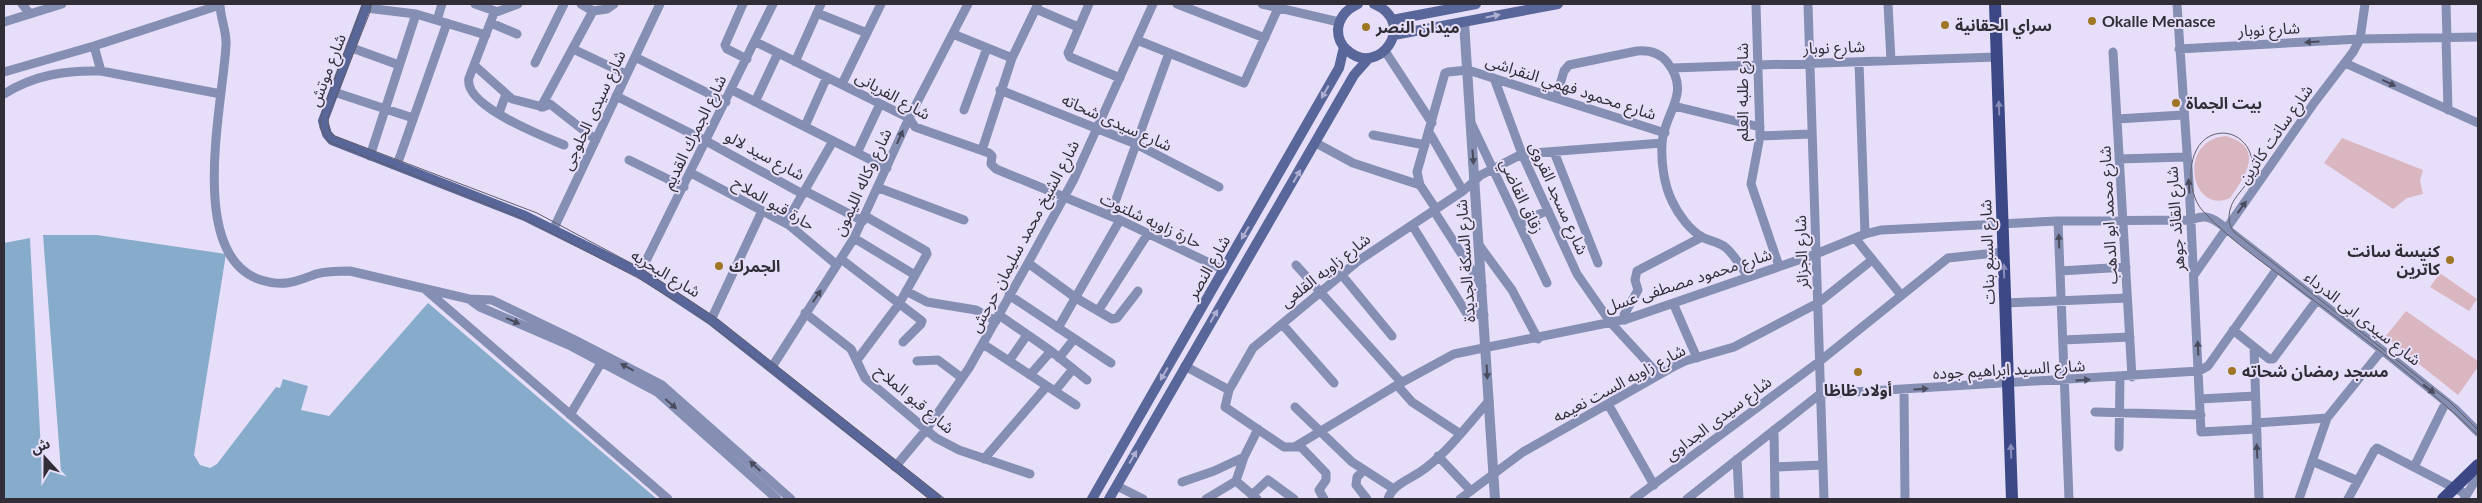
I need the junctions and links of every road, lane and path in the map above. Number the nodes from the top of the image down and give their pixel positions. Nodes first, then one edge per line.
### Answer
1 (22, 4) edge
2 (62, 4) edge
3 (220, 4) edge
4 (442, 4) edge
5 (475, 4) edge
6 (518, 4) edge
7 (564, 4) edge
8 (581, 4) edge
9 (614, 4) edge
10 (660, 4) edge
11 (743, 4) edge
12 (821, 4) edge
13 (881, 4) edge
14 (968, 4) edge
15 (1089, 4) edge
16 (1153, 4) edge
17 (1177, 4) edge
18 (1262, 4) edge
19 (1358, 4) edge
20 (1374, 4) edge
21 (1476, 4) edge
22 (1558, 4) edge
23 (1756, 4) edge
24 (1808, 4) edge
25 (1888, 4) edge
26 (1995, 4) edge
27 (2177, 4) edge
28 (2365, 4) edge
29 (2446, 4) edge
30 (769, 5) edge
31 (367, 6) edge
32 (1037, 6) edge
33 (1279, 6) edge
34 (1443, 7) edge
35 (495, 12) junction
36 (593, 12) junction
37 (817, 13) junction
38 (30, 14) junction
39 (416, 14) junction
40 (437, 20) junction
41 (1392, 20) junction
42 (4, 22) edge
43 (1339, 22) junction
44 (1464, 22) junction
45 (447, 23) junction
46 (490, 23) junction
47 (1078, 27) junction
48 (867, 33) junction
49 (517, 34) dead end
50 (953, 34) junction
51 (486, 35) junction
52 (1394, 35) junction
53 (2478, 37) edge
54 (1265, 38) junction
55 (2447, 38) junction
56 (2360, 39) junction
57 (1137, 40) junction
58 (756, 42) junction
59 (94, 46) junction
60 (1344, 47) junction
61 (352, 48) junction
62 (573, 48) junction
63 (987, 48) junction
64 (2179, 49) junction
65 (1385, 51) junction
66 (2113, 52) dead end
67 (778, 53) junction
68 (1169, 53) junction
69 (634, 57) junction
70 (1997, 57) junction
71 (747, 58) junction
72 (1012, 58) junction
73 (1369, 58) junction
74 (1891, 61) junction
75 (795, 62) junction
76 (1859, 62) junction
77 (534, 63) dead end
78 (1810, 63) junction
79 (2345, 63) junction
80 (400, 65) junction
81 (474, 65) junction
82 (1758, 65) junction
83 (1672, 68) junction
84 (1468, 70) junction
85 (101, 71) junction
86 (4, 72) edge
87 (626, 74) junction
88 (827, 78) junction
89 (1120, 78) junction
90 (1494, 78) junction
91 (842, 84) junction
92 (732, 90) junction
93 (1000, 90) junction
94 (334, 92) junction
95 (4, 94) edge
96 (221, 94) junction
97 (506, 94) junction
98 (616, 96) junction
99 (1556, 98) junction
100 (726, 102) junction
101 (755, 102) junction
102 (880, 104) junction
103 (1674, 106) junction
104 (541, 107) junction
105 (385, 108) junction
106 (964, 110) dead end
107 (2448, 110) junction
108 (498, 113) junction
109 (2183, 115) junction
110 (413, 118) junction
111 (909, 118) junction
112 (2117, 119) junction
113 (1471, 122) junction
114 (2478, 123) edge
115 (805, 126) junction
116 (1430, 127) junction
117 (1098, 128) junction
118 (1760, 132) junction
119 (1665, 133) junction
120 (1812, 134) junction
121 (1373, 135) dead end
122 (596, 140) junction
123 (706, 141) junction
124 (833, 141) junction
125 (338, 143) joint
126 (1662, 143) junction
127 (1136, 144) junction
128 (1316, 144) junction
129 (564, 145) dead end
130 (1425, 145) junction
131 (982, 150) junction
132 (857, 152) junction
133 (1554, 152) junction
134 (1522, 154) junction
135 (370, 156) junction
136 (2186, 157) junction
137 (629, 160) dead end
138 (2120, 160) junction
139 (397, 165) junction
140 (887, 168) junction
141 (1493, 169) junction
142 (691, 173) junction
143 (1475, 181) junction
144 (1420, 185) junction
145 (684, 187) junction
146 (1219, 187) dead end
147 (879, 188) junction
148 (1463, 191) junction
149 (805, 193) junction
150 (1064, 197) junction
151 (1435, 210) junction
152 (1548, 210) junction
153 (762, 211) junction
154 (1110, 216) junction
155 (864, 218) junction
156 (964, 220) dead end
157 (1120, 220) junction
158 (2191, 220) junction
159 (2058, 221) junction
160 (2123, 221) junction
161 (786, 223) junction
162 (1519, 224) junction
163 (2003, 224) junction
164 (1412, 225) junction
165 (554, 228) junction
166 (2226, 229) junction
167 (1865, 234) junction
168 (1147, 235) junction
169 (1702, 237) junction
170 (854, 238) junction
171 (1855, 238) junction
172 (1479, 245) junction
173 (2004, 252) junction
174 (1816, 254) junction
175 (1872, 260) junction
176 (839, 262) junction
177 (1028, 263) junction
178 (1598, 263) dead end
179 (1296, 265) dead end
180 (1779, 266) junction
181 (2126, 267) junction
182 (2277, 269) junction
183 (1224, 270) junction
184 (2060, 271) junction
185 (640, 273) junction
186 (1341, 274) junction
187 (915, 275) junction
188 (2194, 275) junction
189 (1748, 277) junction
190 (1547, 283) dead end
191 (1482, 286) junction
192 (426, 289) junction
193 (906, 291) junction
194 (1138, 291) dead end
195 (1320, 292) junction
196 (1902, 295) junction
197 (1009, 296) junction
198 (1076, 298) junction
199 (2127, 298) junction
200 (469, 299) junction
201 (2317, 300) junction
202 (2061, 301) junction
203 (1673, 303) junction
204 (1818, 303) junction
205 (2005, 303) junction
206 (899, 304) junction
207 (1098, 311) junction
208 (805, 313) junction
209 (1484, 315) junction
210 (997, 318) junction
211 (711, 320) junction
212 (1624, 320) junction
213 (1611, 323) junction
214 (1282, 324) junction
215 (1058, 328) junction
216 (2233, 330) junction
217 (1028, 335) junction
218 (1392, 336) dead end
219 (1074, 338) junction
220 (2130, 338) junction
221 (1538, 339) junction
222 (2063, 340) junction
223 (903, 342) dead end
224 (983, 344) junction
225 (2254, 347) junction
226 (1486, 348) junction
227 (2382, 350) junction
228 (1051, 351) junction
229 (1059, 358) junction
230 (1697, 358) junction
231 (857, 360) junction
232 (917, 361) dead end
233 (1009, 361) junction
234 (1820, 361) junction
235 (601, 363) junction
236 (1110, 363) dead end
237 (1185, 366) junction
238 (772, 367) junction
239 (1073, 369) junction
240 (2199, 372) junction
241 (1030, 375) junction
242 (1659, 375) junction
243 (2132, 376) junction
244 (2120, 377) junction
245 (962, 378) junction
246 (1087, 380) dead end
247 (2064, 381) junction
248 (1334, 383) dead end
249 (1399, 384) junction
250 (2008, 384) junction
251 (1051, 389) junction
252 (1229, 390) junction
253 (1904, 390) junction
254 (1820, 394) junction
255 (2255, 396) junction
256 (2200, 400) junction
257 (1489, 401) junction
258 (2446, 402) junction
259 (1608, 404) junction
260 (1076, 405) dead end
261 (1295, 407) dead end
262 (2095, 412) dead end
263 (2120, 412) junction
264 (570, 415) junction
265 (2201, 415) junction
266 (2327, 418) junction
267 (2256, 426) junction
268 (1258, 429) junction
269 (926, 430) junction
270 (1774, 430) junction
271 (1318, 431) junction
272 (2478, 432) edge
273 (1459, 433) junction
274 (1296, 446) junction
275 (2119, 447) dead end
276 (729, 449) junction
277 (1438, 456) junction
278 (1244, 457) junction
279 (984, 459) junction
280 (1737, 459) junction
281 (2312, 461) junction
282 (2478, 465) edge
283 (1823, 466) junction
284 (895, 467) junction
285 (1775, 467) junction
286 (2414, 467) junction
287 (1364, 470) junction
288 (1030, 474) dead end
289 (1493, 474) junction
290 (2478, 476) edge
291 (1236, 481) junction
292 (2358, 481) junction
293 (1182, 482) dead end
294 (1654, 485) junction
295 (1116, 486) junction
296 (2454, 488) junction
297 (1394, 489) junction
298 (1319, 490) junction
299 (1471, 491) junction
300 (1252, 495) edge
301 (2465, 497) edge
302 (1690, 498) edge
303 (668, 499) edge
304 (777, 499) edge
305 (791, 499) edge
306 (937, 499) edge
307 (1092, 499) edge
308 (1109, 499) edge
309 (1143, 499) edge
310 (1206, 499) edge
311 (1240, 499) edge
312 (1294, 499) edge
313 (1310, 499) edge
314 (1324, 499) edge
315 (1367, 499) edge
316 (1388, 499) edge
317 (1460, 499) edge
318 (1495, 499) edge
319 (1634, 499) edge
320 (1739, 499) edge
321 (1776, 499) edge
322 (1824, 499) edge
323 (1905, 499) edge
324 (2012, 499) edge
325 (2069, 499) edge
326 (2259, 499) edge
327 (2299, 499) edge
328 (2348, 499) edge
329 (2443, 499) edge

1 - 38 street
2 - 38 street
3 - 59 street
3 - 96 street
4 - 40 street
5 - 35 street
6 - 35 street
7 - 77 street
8 - 36 street
9 - 36 street
10 - 69 street, شارع سيدى الحلوجى
11 - 71 street
12 - 37 street
13 - 48 street
14 - 50 street, شارع وكاله الليمون
15 - 47 street
16 - 57 street, شارع الشيخ محمد سليمان حرحش
17 - 54 street
18 - 33 street
19 - 43 main road
20 - 41 main road
21 - 34 main road
44 -> 22 main road
23 - 82 street, شارع طلبه العلم
24 - 78 street, شارع الجزائر
25 - 74 street
26 - 70 main road, شارع السبع بنات
27 - 64 street, شارع القائد جوهر
28 - 56 street, شارع سانت كاترين
29 - 55 street
30 - 58 street, شارع الجمرك القديم
31 - 39 street
31 - 61 main road, شارع موتش
32 - 47 street
32 - 72 street
33 - 43 street
33 - 54 street
34 - 41 main road
35 - 46 street
36 - 62 street
37 - 48 street
37 - 75 street
38 - 42 street
39 - 40 street
39 - 80 street
40 - 45 street
41 - 52 main road
43 - 60 main road
44 - 52 main road
44 - 84 street, شارع السكة الجديدة
45 - 51 street
45 - 110 street
46 - 49 street
46 - 51 street
47 - 89 street
48 - 91 street
50 - 63 street
50 - 111 street, شارع وكاله الليمون
51 - 81 street
52 - 65 main road
53 - 55 street, شارع نوبار
54 - 68 street
55 - 56 street, شارع نوبار
55 - 107 street
56 -> 64 street, شارع نوبار
56 - 79 street, شارع سانت كاترين
57 - 68 street
57 - 89 street, شارع الشيخ محمد سليمان حرحش
58 - 67 street, شارع الفريانى
58 - 71 street, شارع الجمرك القديم
59 - 85 street
59 - 86 street
60 - 73 main road
60 -> 183 main road, شارع النصر
61 - 80 street
61 - 94 main road, شارع موتش
62 - 87 street
62 - 104 street
63 - 72 street
63 - 106 street
64 - 109 street, شارع القائد جوهر
65 - 73 main road
65 - 116 street
66 - 112 street, شارع محمد ابو الدهب
67 - 75 street, شارع الفريانى
67 - 101 street
68 - 127 street
69 - 87 street, شارع سيدى الحلوجى
69 - 100 street
70 - 74 street, شارع نوبار
163 -> 70 main road, شارع السبع بنات
71 - 92 street, شارع الجمرك القديم
72 - 93 street
73 - 128 main road, شارع النصر
74 - 76 street, شارع نوبار
75 - 88 street, شارع الفريانى
76 - 78 street, شارع نوبار
76 - 167 street
78 - 82 street, شارع نوبار
78 - 120 street, شارع الجزائر
79 -> 107 street
166 -> 79 street, شارع سانت كاترين
80 - 105 street
81 - 97 street
81 - 108 street
82 - 83 street, شارع نوبار
82 - 118 street, شارع طلبه العلم
83 - 99 street
83 - 103 street
84 - 90 street, شارع محمود فهمي النقراشى
84 - 113 street, شارع السكة الجديدة
84 - 116 street
85 - 95 street
85 - 96 street
87 - 98 street, شارع سيدى الحلوجى
88 - 91 street, شارع الفريانى
88 - 115 street
89 - 117 street, شارع الشيخ محمد سليمان حرحش
90 - 99 street, شارع محمود فهمي النقراشى
90 - 134 street, شارع مسجد القروى
91 - 102 street, شارع الفريانى
92 - 100 street, شارع الجمرك القديم
92 - 101 street
93 - 117 street, شارع سيدى شحاته
93 - 131 street
94 - 105 street
94 - 125 main road, شارع موتش
96 - 192 street
97 - 104 street
97 - 108 street
98 - 122 street, شارع سيدى الحلوجى
98 - 123 street, شارع سيد لالو
99 - 119 street, شارع محمود فهمي النقراشى
100 - 123 street, شارع الجمرك القديم
101 - 115 street
102 - 111 street, شارع الفريانى
102 - 132 street
103 - 118 street
103 - 119 street
104 - 122 street
105 - 110 street
105 - 135 street
107 - 114 street
108 - 129 street
109 - 112 street
109 - 136 street, شارع القائد جوهر
110 - 139 street
111 - 131 street, شارع الفريانى
140 -> 111 street, شارع وكاله الليمون
112 - 138 street, شارع محمد ابو الدهب
113 - 141 street, زقاق القاضي
113 -> 143 street, شارع السكة الجديدة
115 - 124 street
116 - 130 street
116 - 148 street
117 - 127 street, شارع سيدى شحاته
117 - 150 street, شارع الشيخ محمد سليمان حرحش
118 - 120 street
118 - 180 street, شارع طلبه العلم
119 - 126 street
120 - 174 street, شارع الجزائر
121 - 130 street
122 - 165 street, شارع سيدى الحلوجى
123 - 142 street, شارع الجمرك القديم
123 - 149 street, شارع سيد لالو
124 - 132 street
124 - 149 street
125 - 135 main road, شارع البحريه
126 - 133 street
126 - 169 street
127 - 146 street, شارع سيدى شحاته
127 - 154 street
128 - 144 street
237 -> 128 main road, شارع النصر
130 - 144 street
131 - 150 street
132 - 140 street
133 - 134 street
133 - 178 street
134 - 141 street, شارع زاويه القلعى
134 - 152 street, شارع مسجد القروى
135 - 139 main road, شارع البحريه
136 - 138 street
158 -> 136 street, شارع القائد جوهر
137 - 145 street
138 - 160 street, شارع محمد ابو الدهب
139 - 165 main road, شارع البحريه
140 - 147 street, شارع وكاله الليمون
141 - 143 street, شارع زاويه القلعى
141 - 162 street, زقاق القاضي
142 - 145 street, شارع الجمرك القديم
142 - 153 street, حارة قبو الملاح
143 - 148 street, شارع زاويه القلعى
143 - 172 street, شارع السكة الجديدة
144 - 151 street
145 - 185 street, شارع الجمرك القديم
147 - 155 street, شارع وكاله الليمون
147 - 156 street
148 - 151 street, شارع زاويه القلعى
149 - 155 street, شارع سيد لالو
149 - 161 street
150 - 154 street, حارة زاويه شلتوت
150 - 177 street, شارع الشيخ محمد سليمان حرحش
151 - 164 street, شارع زاويه القلعى
151 - 191 street
152 - 162 street
152 - 213 street, شارع مسجد القروى
153 - 161 street, حارة قبو الملاح
153 - 211 street
154 - 157 street, حارة زاويه شلتوت
155 - 170 street, شارع وكاله الليمون
155 - 187 street, شارع سيد لالو
157 - 168 street, حارة زاويه شلتوت
157 - 198 street
158 - 160 street, شارع سيدى ابى الدرداء
158 - 166 street, شارع سيدى ابى الدرداء
158 - 188 street, شارع القائد جوهر
159 - 160 street, شارع سيدى ابى الدرداء
159 - 163 street, شارع سيدى ابى الدرداء
184 -> 159 street
160 - 181 street, شارع محمد ابو الدهب
161 - 176 street, حارة قبو الملاح
162 - 190 street, زقاق القاضي
163 - 167 street, شارع محمود مصطفى عسل
163 - 173 main road, شارع السبع بنات
164 - 186 street, شارع زاويه القلعى
164 - 209 street
165 - 185 main road, شارع البحريه
166 - 182 street, شارع سيدى ابى الدرداء
166 - 188 street, شارع سانت كاترين
167 - 171 street, شارع محمود مصطفى عسل
168 - 183 street, حارة زاويه شلتوت
168 - 207 street
169 - 189 street
169 - 212 street
170 - 176 street, شارع وكاله الليمون
170 - 187 street
171 - 174 street, شارع محمود مصطفى عسل
171 - 175 street
172 - 191 street, شارع السكة الجديدة
172 - 221 street
173 - 196 street, شارع سيدى الجداوى
205 -> 173 main road, شارع السبع بنات
174 - 180 street, شارع محمود مصطفى عسل
174 - 204 street, شارع الجزائر
175 - 196 street
175 - 204 street, شارع زاويه الست نعيمه
176 - 206 street, حارة قبو الملاح
208 -> 176 street, شارع وكاله الليمون
177 - 197 street, شارع الشيخ محمد سليمان حرحش
177 - 198 street
179 - 195 street
180 - 189 street, شارع محمود مصطفى عسل
181 - 184 street
181 - 199 street, شارع محمد ابو الدهب
182 - 201 street, شارع سيدى ابى الدرداء
182 - 216 street
183 -> 307 main road, شارع النصر
184 - 202 street
185 - 211 main road, شارع البحريه
186 - 195 street, شارع زاويه القلعى
186 - 218 street
187 - 193 street
240 -> 188 street, شارع القائد جوهر
189 - 203 street, شارع محمود مصطفى عسل
191 - 209 street, شارع السكة الجديدة
192 - 200 street
192 - 264 street
193 - 206 street
193 - 210 street
194 - 207 street
195 - 214 street, شارع زاويه القلعى
195 - 249 street
196 - 234 street, شارع سيدى الجداوى
197 - 210 street, شارع الشيخ محمد سليمان حرحش
197 - 215 street
198 - 207 street
198 - 215 street
199 - 202 street
199 - 220 street, شارع محمد ابو الدهب
200 -> 235 street
276 -> 200 street
201 - 225 street
201 - 227 street, شارع سيدى ابى الدرداء
202 - 205 street
202 - 222 street
203 - 212 street, شارع محمود مصطفى عسل
203 - 230 street
204 - 230 street, شارع زاويه الست نعيمه
204 - 234 street, شارع الجزائر
205 - 250 main road, شارع السبع بنات
206 - 223 street, حارة قبو الملاح
206 - 231 street
208 - 231 street, شارع قبو الملاح
208 - 238 street, شارع وكاله الليمون
209 - 226 street, شارع السكة الجديدة
210 - 217 street
210 - 224 street, شارع الشيخ محمد سليمان حرحش
211 - 238 main road, شارع البحريه
212 - 213 street, شارع محمود مصطفى عسل
213 - 221 street, شارع محمود مصطفى عسل
213 - 242 street, شارع مسجد القروى
214 - 248 street
214 - 252 street, شارع زاويه القلعى
215 - 219 street
216 - 225 street
216 - 240 street
217 - 228 street
217 - 233 street
219 - 229 street
219 - 236 street
220 - 222 street
220 - 243 street, شارع محمد ابو الدهب
221 - 226 street, شارع محمود مصطفى عسل
222 - 247 street
224 - 233 street
224 - 245 street, شارع الشيخ محمد سليمان حرحش
225 - 255 street
226 - 249 street, شارع محمود مصطفى عسل
226 -> 257 street, شارع السكة الجديدة
227 -> 258 street, شارع سيدى ابى الدرداء
227 - 266 street
228 - 229 street
228 - 241 street
229 - 239 street
230 - 242 street, شارع زاويه الست نعيمه
231 - 269 street, شارع قبو الملاح
232 - 245 street
233 - 241 street
234 - 254 street, شارع الجزائر
234 - 294 street, شارع سيدى الجداوى
235 - 264 street
235 -> 276 street
237 - 252 street
295 -> 237 main road, شارع النصر
238 - 284 main road, شارع البحريه
239 - 246 street
239 - 251 street
240 - 243 street, شارع السيد ابراهيم جوده
240 - 256 street, شارع القائد جوهر
241 - 251 street
242 - 259 street, شارع زاويه الست نعيمه
243 - 244 street, شارع السيد ابراهيم جوده
247 -> 244 street, شارع السيد ابراهيم جوده
244 - 263 street
245 - 269 street, شارع الشيخ محمد سليمان حرحش
247 - 250 street, شارع السيد ابراهيم جوده
247 - 325 street
249 - 271 street, شارع محمود مصطفى عسل
249 - 273 street
253 -> 250 street, شارع السيد ابراهيم جوده
324 -> 250 main road, شارع السبع بنات
251 - 260 street
251 - 279 street
252 - 268 street, شارع زاويه القلعى
253 - 254 street, شارع السيد ابراهيم جوده
253 - 323 street
254 - 270 street
254 - 283 street, شارع الجزائر
255 - 256 street
255 - 267 street
256 - 265 street, شارع القائد جوهر
257 - 273 street
257 - 289 street, شارع السكة الجديدة
258 - 272 street, شارع سيدى ابى الدرداء
258 - 286 street
259 - 289 street, شارع زاويه الست نعيمه
259 - 294 street
261 - 271 street
262 - 263 street
263 - 265 street
263 - 275 street
264 - 303 street
265 - 267 street, شارع القائد جوهر
266 - 267 street
266 - 281 street
326 -> 267 street
268 - 274 street
268 - 278 street
269 - 279 street, شارع قبو الملاح
269 - 284 street, شارع الشيخ محمد سليمان حرحش
270 - 280 street
270 - 285 street
271 - 274 street, شارع محمود مصطفى عسل
271 - 287 street
273 - 277 street
274 - 298 street
276 - 304 street
305 -> 276 street
277 - 297 street
277 - 299 street
278 - 291 street
278 - 293 street
279 - 288 street, شارع قبو الملاح
280 - 302 street
280 - 320 street
281 - 292 street
281 - 327 street
282 - 296 main road
283 - 285 street
283 - 322 street, شارع الجزائر
284 - 306 main road, شارع البحريه
285 - 321 street
286 - 292 street
286 - 296 street
287 - 297 street
287 - 315 street
289 - 299 street, شارع زاويه الست نعيمه
289 - 318 street, شارع السكة الجديدة
290 - 301 street
291 - 300 street
291 - 310 street
292 - 328 street
294 - 319 street, شارع سيدى الجداوى
295 - 308 main road, شارع النصر
295 - 309 street
296 - 301 street
296 - 329 main road
297 - 316 street
298 - 313 street
298 - 314 street
299 - 317 street, شارع زاويه الست نعيمه
300 - 311 street
300 - 312 street

